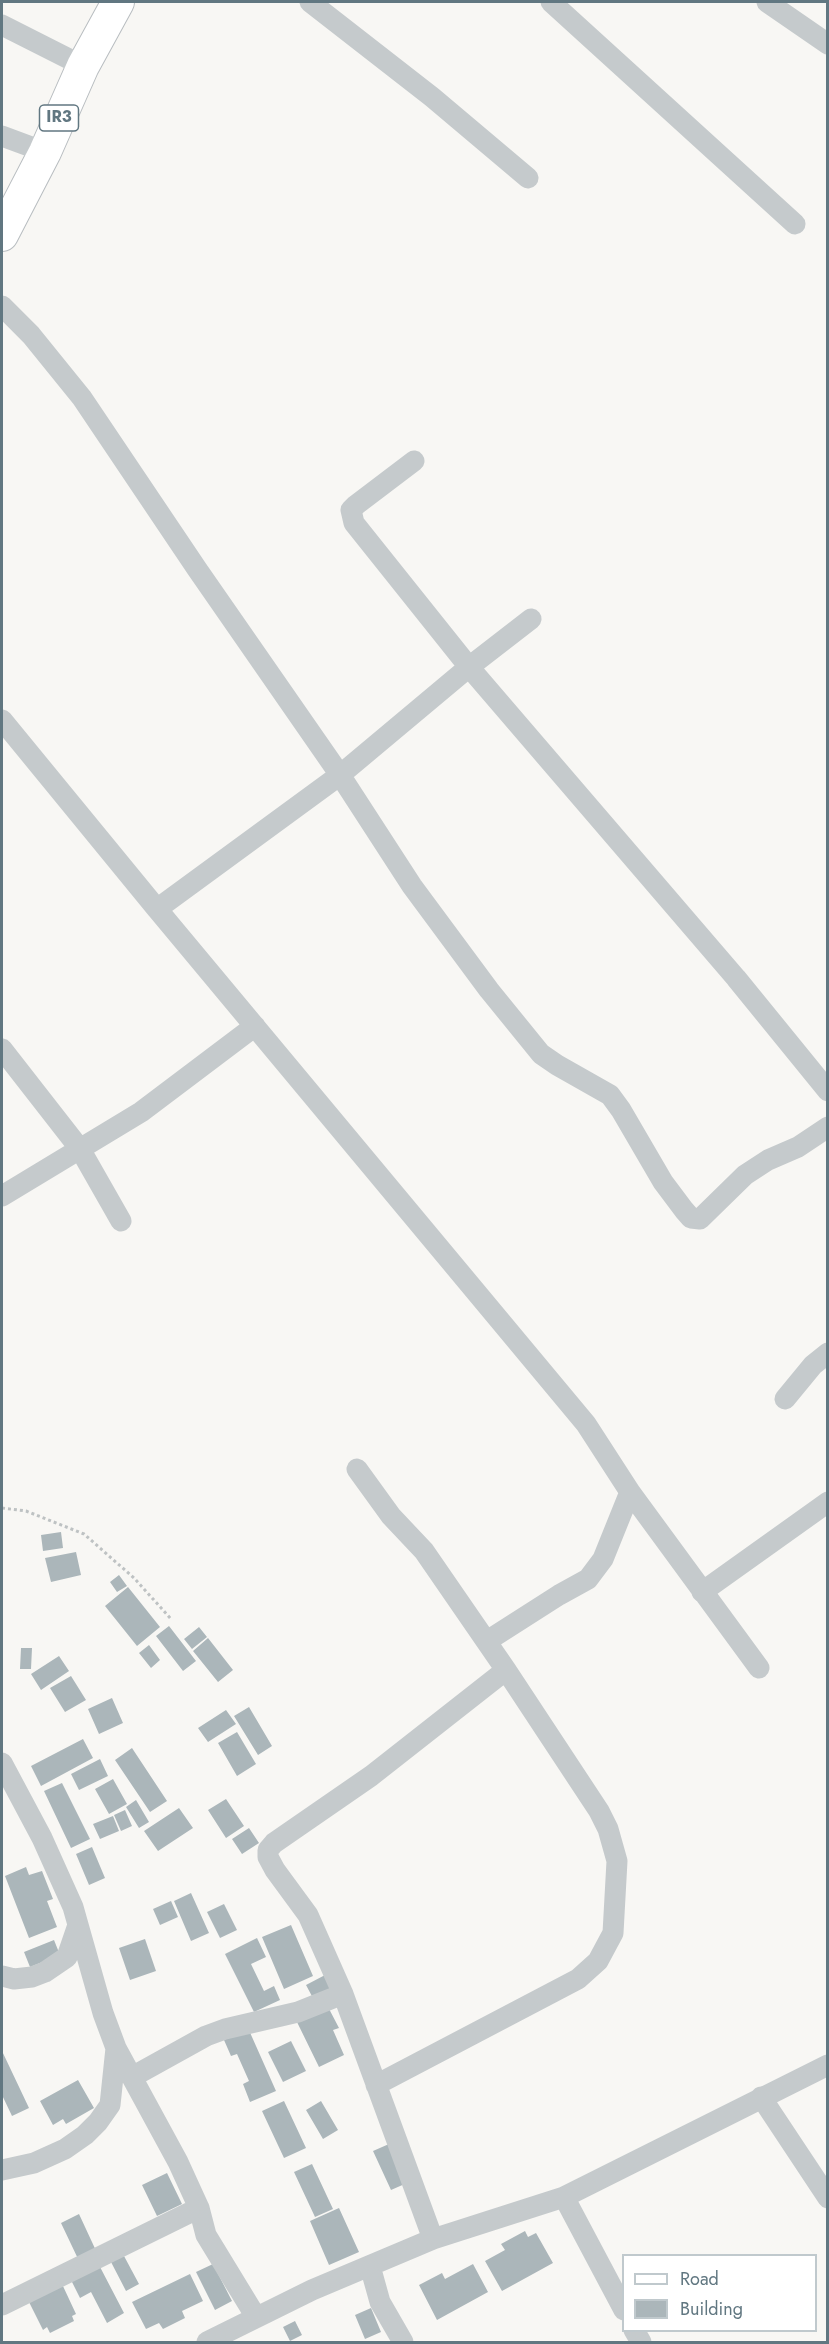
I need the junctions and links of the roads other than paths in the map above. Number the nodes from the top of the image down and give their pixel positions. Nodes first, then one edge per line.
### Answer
1 (118, 2) edge
2 (312, 2) edge
3 (551, 2) edge
4 (767, 2) edge
5 (2, 25) edge
6 (828, 44) edge
7 (83, 66) junction
8 (2, 136) edge
9 (45, 152) junction
10 (528, 178) dead end
11 (795, 224) dead end
12 (2, 235) edge
13 (2, 306) edge
14 (414, 460) dead end
15 (531, 619) dead end
16 (469, 667) junction
17 (2, 720) edge
18 (340, 775) junction
19 (157, 909) junction
20 (255, 1026) junction
21 (2, 1049) edge
22 (828, 1091) edge
23 (828, 1127) edge
24 (80, 1149) junction
25 (2, 1196) edge
26 (121, 1221) dead end
27 (828, 1353) edge
28 (785, 1399) dead end
29 (357, 1469) dead end
30 (630, 1492) junction
31 (828, 1502) edge
32 (702, 1592) junction
33 (487, 1641) junction
34 (759, 1668) dead end
35 (506, 1670) junction
36 (2, 1763) edge
37 (78, 1924) junction
38 (2, 1976) edge
39 (343, 1994) junction
40 (116, 2048) junction
41 (828, 2065) edge
42 (132, 2077) junction
43 (376, 2085) junction
44 (761, 2097) junction
45 (2, 2170) edge
46 (564, 2197) junction
47 (828, 2198) edge
48 (199, 2208) junction
49 (433, 2239) junction
50 (370, 2266) junction
51 (2, 2305) edge
52 (622, 2306) edge
53 (256, 2317) junction
54 (207, 2343) edge
55 (403, 2343) edge

1 - 7 main road, IR3
2 - 10 street
3 - 11 street
4 - 6 street
5 - 7 street
7 - 9 main road, IR3
8 - 9 street
9 - 12 main road, IR3
13 - 18 street
14 - 16 street
15 - 16 street
16 - 18 street
16 - 22 street
17 - 19 street
18 - 19 street
18 - 23 street
19 - 20 street
20 - 24 street
20 - 30 street
21 - 24 street
24 - 25 street
24 - 26 street
27 - 28 street
29 - 33 street
30 - 32 street
30 - 33 street
31 - 32 street
32 - 34 street
33 - 35 street
35 - 39 street
35 - 43 street
36 - 37 street
37 - 38 street
37 - 40 street
39 - 42 street
39 - 43 street
40 - 42 street
40 - 45 street
41 - 44 street
42 - 48 street
43 - 49 street
44 - 46 street
44 - 47 street
46 - 49 street
46 - 52 street
48 - 51 street
48 - 53 street
49 - 50 street
50 - 53 street
50 - 55 street
53 - 54 street

